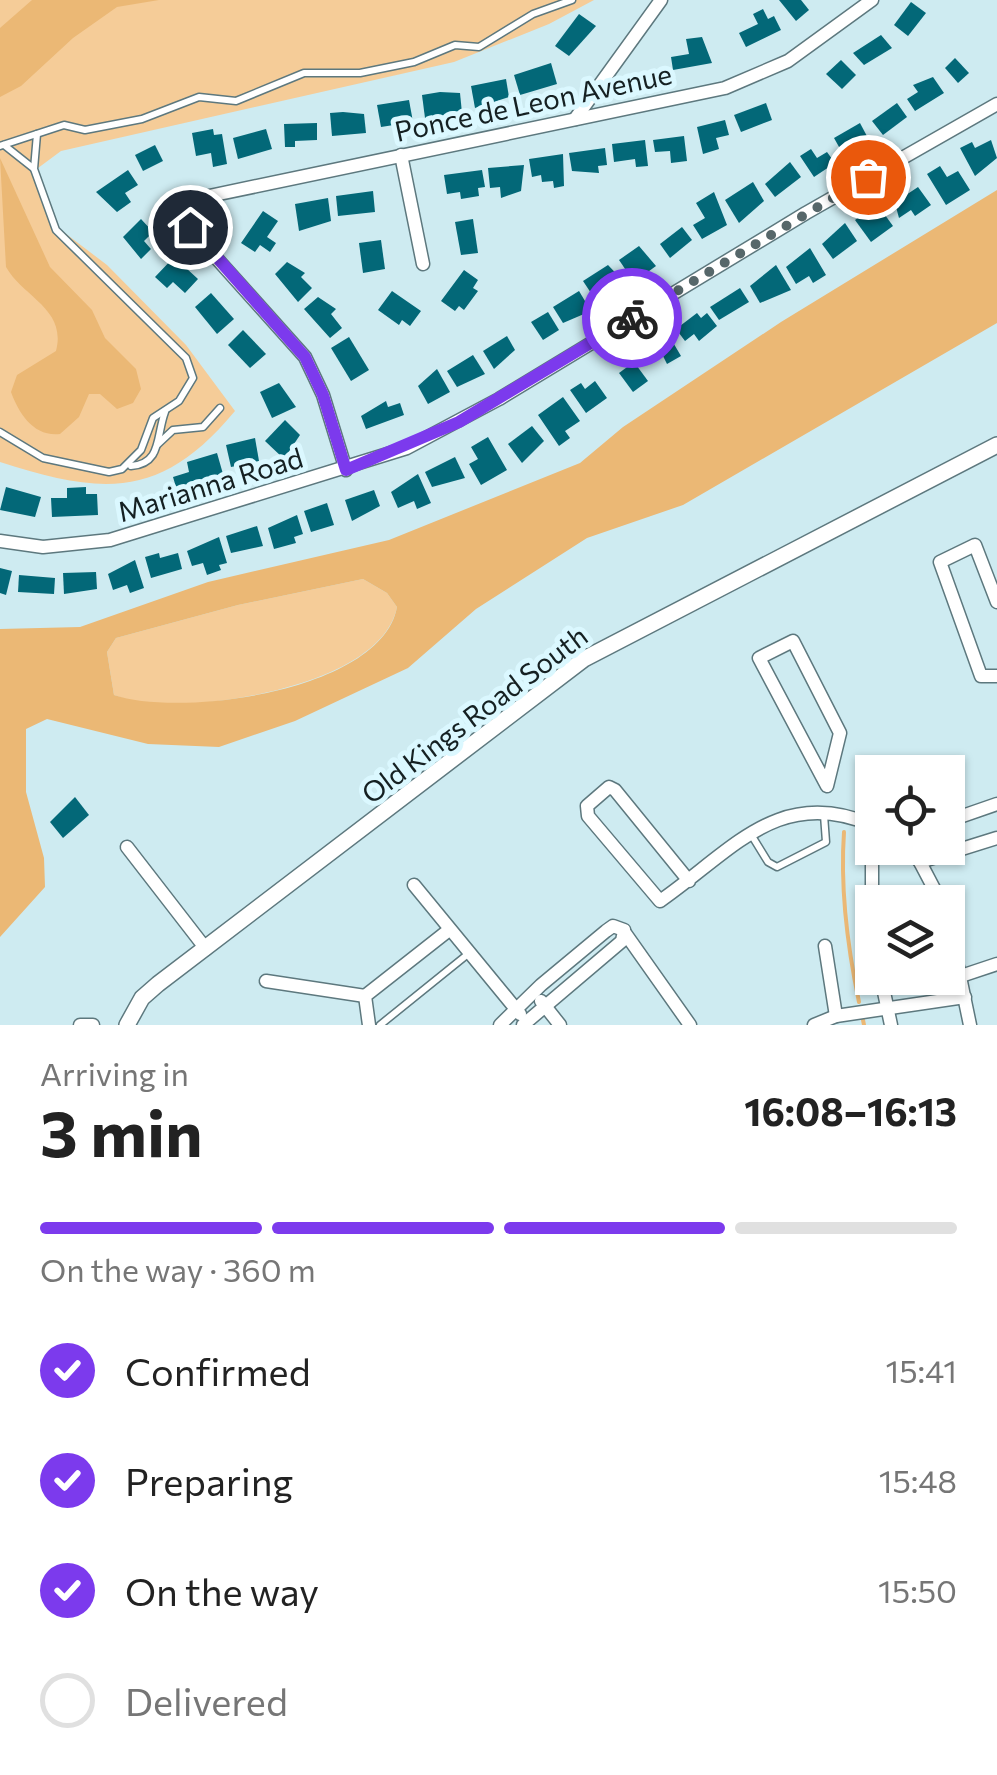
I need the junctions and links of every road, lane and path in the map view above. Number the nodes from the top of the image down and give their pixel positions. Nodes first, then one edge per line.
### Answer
1 (572, 0) edge
2 (661, 0) edge
3 (872, 0) edge
4 (997, 104) edge
5 (575, 118) junction
6 (37, 134) junction
7 (2, 145) edge
8 (401, 155) junction
9 (34, 169) junction
10 (424, 264) dead end
11 (220, 408) dead end
12 (166, 411) junction
13 (0, 432) edge
14 (158, 444) junction
15 (997, 445) edge
16 (129, 466) junction
17 (346, 470) junction
18 (0, 541) edge
19 (997, 602) edge
20 (997, 676) edge
21 (827, 786) junction
22 (997, 804) edge
23 (830, 810) junction
24 (965, 816) edge
25 (855, 819) edge
26 (751, 833) junction
27 (997, 838) edge
28 (128, 846) dead end
29 (965, 848) edge
30 (689, 881) junction
31 (414, 885) dead end
32 (449, 930) junction
33 (625, 933) junction
34 (825, 946) dead end
35 (206, 949) junction
36 (468, 954) junction
37 (997, 964) edge
38 (965, 975) edge
39 (266, 982) dead end
40 (534, 991) junction
41 (885, 995) edge
42 (366, 996) junction
43 (965, 996) joint
44 (544, 1004) junction
45 (515, 1008) junction
46 (888, 1008) junction
47 (836, 1016) junction
48 (525, 1023) edge
49 (80, 1025) edge
50 (93, 1025) edge
51 (127, 1025) edge
52 (370, 1025) edge
53 (380, 1025) edge
54 (500, 1025) edge
55 (560, 1025) edge
56 (690, 1025) edge
57 (814, 1025) edge
58 (892, 1025) edge
59 (970, 1025) edge

1 - 6 lane
2 - 5 street
3 - 5 street, Ponce de Leon Avenue
4 - 17 street, Marianna Road
5 - 8 street, Ponce de Leon Avenue
6 - 7 lane
6 - 9 lane
7 - 9 lane
8 - 10 street
8 - 17 street, Ponce de Leon Avenue
9 - 12 lane
11 - 14 lane
12 - 14 lane
12 - 16 lane
13 - 16 lane
14 - 16 lane
15 - 35 street, Old Kings Road South
17 - 18 street, Marianna Road
19 - 20 street
21 - 21 street
21 - 23 street
22 - 24 street
23 - 25 street
23 - 26 street
23 - 26 lane
26 - 30 street
27 - 29 street
28 - 35 street
30 - 30 street
31 - 32 street
32 - 36 street
32 - 42 street
33 - 40 street
33 - 44 street
33 - 56 street
34 - 47 street
35 - 51 street, Old Kings Road South
36 - 45 street
36 - 53 lane
37 - 38 street
39 - 42 street
40 - 44 street
40 - 45 street
41 - 46 street
42 - 52 street
43 - 46 street
43 - 59 street
44 - 48 street
44 - 55 street
45 - 48 street
45 - 54 street
46 - 47 street
46 - 58 street
47 - 57 street
49 - 50 street

